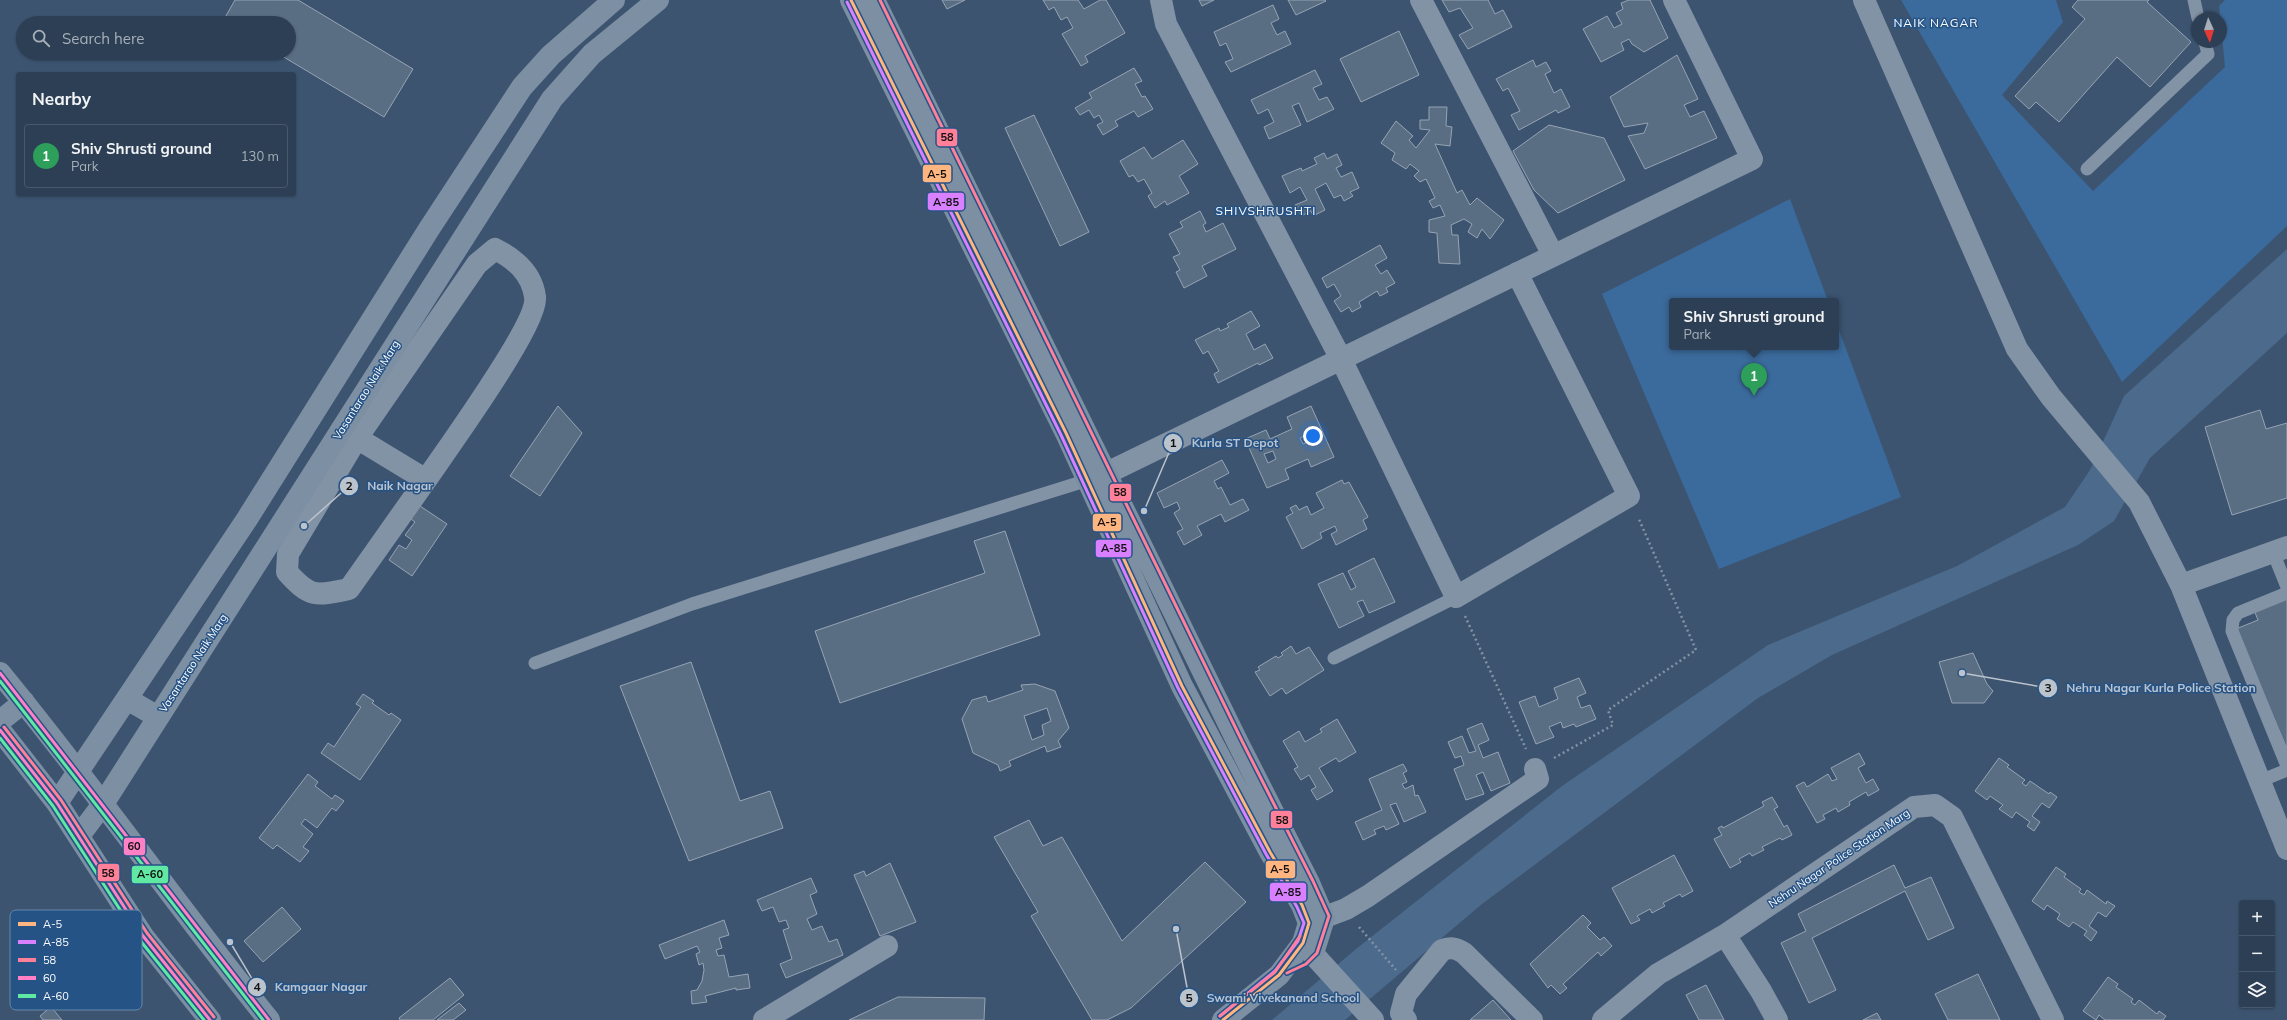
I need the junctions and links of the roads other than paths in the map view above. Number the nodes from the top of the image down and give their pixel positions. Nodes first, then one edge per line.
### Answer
1 (614, 0) edge
2 (658, 0) edge
3 (851, 0) edge
4 (874, 0) edge
5 (1161, 0) edge
6 (1421, 0) edge
7 (1674, 0) edge
8 (1864, 0) edge
9 (2194, 0) edge
10 (2197, 12) edge
11 (574, 33) junction
12 (2206, 48) edge
13 (592, 54) junction
14 (488, 138) junction
15 (515, 156) junction
16 (2087, 169) dead end
17 (429, 229) junction
18 (458, 246) junction
19 (1553, 255) junction
20 (1517, 273) junction
21 (396, 280) junction
22 (425, 297) junction
23 (1341, 359) junction
24 (336, 376) junction
25 (364, 393) junction
26 (350, 433) junction
27 (1097, 476) junction
28 (426, 480) junction
29 (247, 519) junction
30 (274, 536) junction
31 (2280, 549) edge
32 (208, 578) junction
33 (2181, 584) junction
34 (2287, 588) edge
35 (2287, 593) edge
36 (236, 596) junction
37 (1456, 597) junction
38 (1334, 658) dead end
39 (535, 663) dead end
40 (0, 673) edge
41 (127, 699) junction
42 (24, 702) junction
43 (158, 718) junction
44 (0, 721) edge
45 (0, 730) edge
46 (2287, 766) edge
47 (1535, 769) road end
48 (2287, 770) edge
49 (79, 772) junction
50 (2260, 781) junction
51 (57, 803) junction
52 (103, 804) junction
53 (79, 836) junction
54 (2287, 849) edge
55 (126, 910) edge
56 (142, 934) edge
57 (1312, 934) junction
58 (1724, 935) junction
59 (887, 946) dead end
60 (210, 1020) edge
61 (269, 1020) edge
62 (764, 1020) edge
63 (1223, 1020) edge
64 (1373, 1020) edge
65 (1406, 1020) edge
66 (1532, 1020) edge
67 (1603, 1020) edge
68 (1777, 1020) edge
69 (2053, 1020) edge

1 - 11 street
2 - 13 street, Vasantarao Naik Marg
3 - 27 street
4 - 27 street
5 - 23 street
6 - 19 street
7 - 19 street
8 - 33 street
9 - 10 lane
11 - 13 street
11 - 14 street
12 - 16 lane
13 - 15 street, Vasantarao Naik Marg
14 - 15 street
14 - 17 street
15 - 18 street, Vasantarao Naik Marg
17 - 18 street
17 - 21 street
18 - 22 street, Vasantarao Naik Marg
19 - 20 street
20 - 23 street
20 - 37 street
21 - 22 street
21 - 24 street
22 - 25 street, Vasantarao Naik Marg
23 - 27 street
23 - 37 street
24 - 25 street
24 - 29 street
25 - 26 street, Vasantarao Naik Marg
26 - 28 street
26 - 28 street
26 - 28 street
26 - 30 street, Vasantarao Naik Marg
27 - 39 lane
27 - 57 street
29 - 30 street
29 - 32 street
30 - 36 street, Vasantarao Naik Marg
31 - 33 street
31 - 34 lane
32 - 36 street
32 - 41 street
33 - 50 street
35 - 46 lane
36 - 43 street, Vasantarao Naik Marg
37 - 38 lane
40 - 42 street
41 - 43 street
41 - 49 street
42 - 44 street
42 - 49 street
43 - 52 street, Vasantarao Naik Marg
45 - 51 street
47 - 57 street
48 - 50 lane
49 - 51 street
49 - 52 street
50 - 54 street
51 - 53 street
52 - 53 street, Vasantarao Naik Marg
52 - 61 street
53 - 55 street
56 - 60 street
57 - 63 street
57 - 64 street
58 - 67 street, Nehru Nagar Police Station Marg
58 - 68 street
58 - 69 street, Nehru Nagar Police Station Marg
59 - 62 street
65 - 66 street

